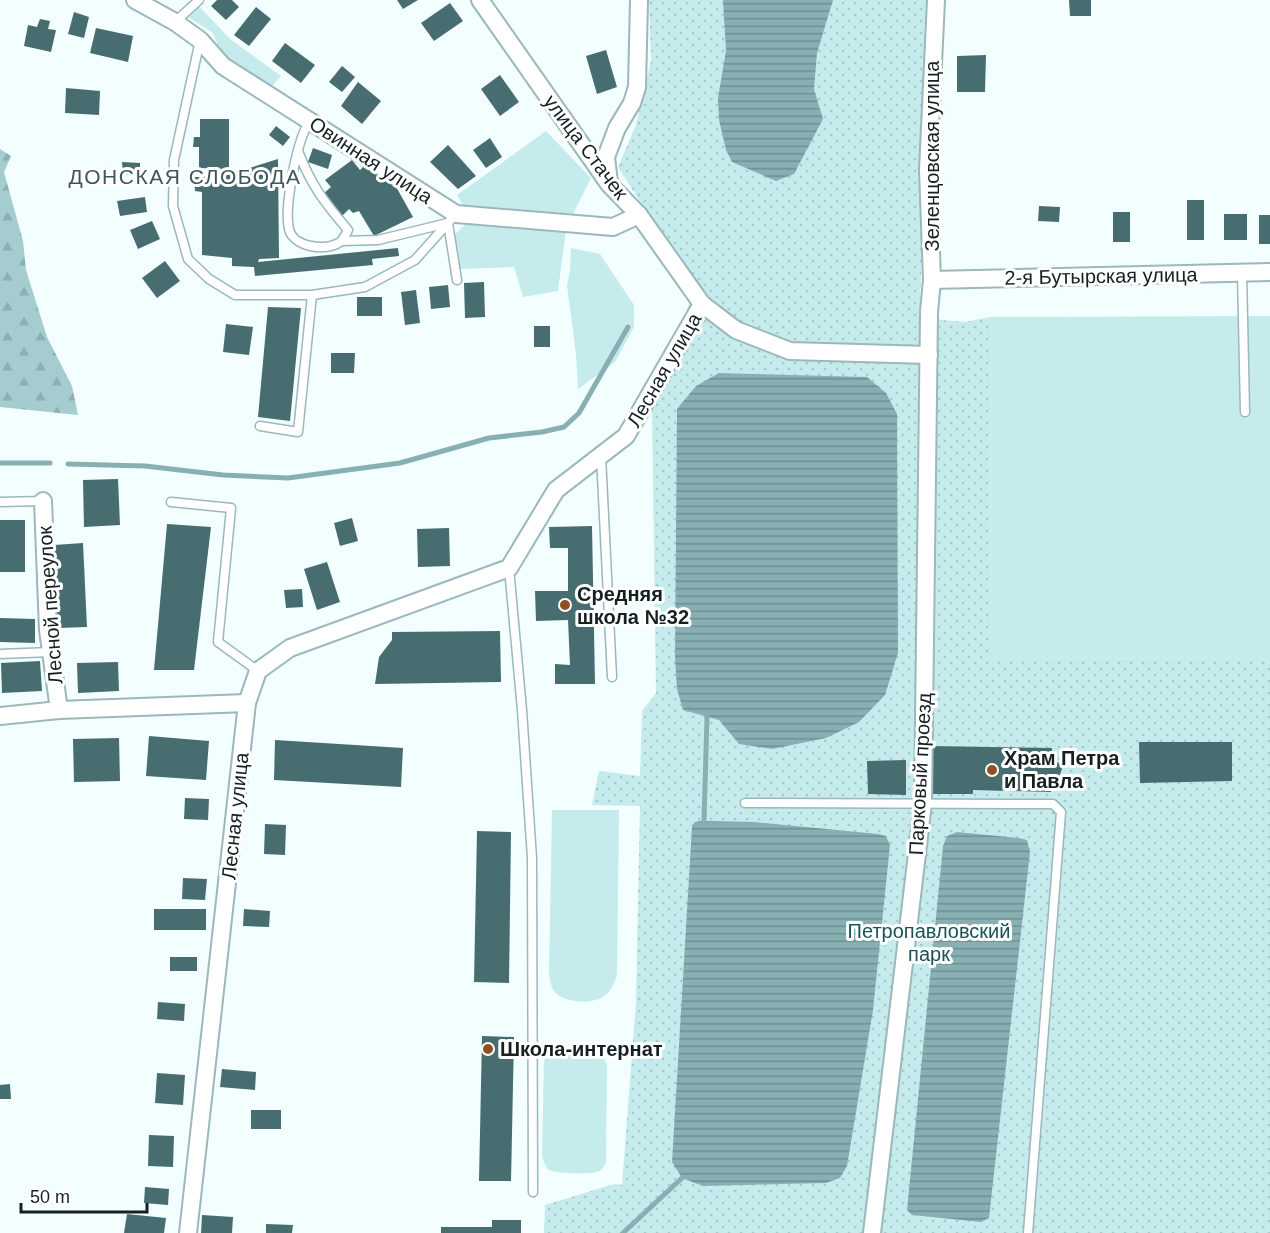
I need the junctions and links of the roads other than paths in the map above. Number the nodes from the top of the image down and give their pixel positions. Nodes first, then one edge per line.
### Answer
1 (135, 0) edge
2 (199, 0) edge
3 (480, 0) edge
4 (639, 0) edge
5 (936, 0) edge
6 (175, 22) junction
7 (200, 40) junction
8 (310, 120) junction
9 (298, 151) junction
10 (609, 184) junction
11 (639, 215) junction
12 (452, 218) junction
13 (342, 241) junction
14 (1242, 272) junction
15 (1270, 272) edge
16 (457, 280) dead end
17 (932, 280) junction
18 (312, 295) junction
19 (698, 299) junction
20 (929, 312) joint
21 (929, 355) junction
22 (1245, 412) dead end
23 (260, 426) dead end
24 (602, 455) junction
25 (0, 501) edge
26 (43, 501) joint
27 (171, 502) dead end
28 (509, 568) junction
29 (51, 652) junction
30 (0, 654) edge
31 (258, 671) junction
32 (612, 677) dead end
33 (247, 703) junction
34 (59, 710) junction
35 (0, 716) edge
36 (745, 802) dead end
37 (923, 803) junction
38 (533, 1192) dead end
39 (188, 1233) edge
40 (872, 1233) edge
41 (1028, 1233) edge

1 - 6 street, Овинная улица
2 - 6 lane
3 - 10 street, улица Стачек
4 - 10 street
5 - 17 street, Зеленцовская улица
6 - 7 street, Овинная улица
7 - 8 street, Овинная улица
7 - 18 lane
8 - 9 lane
8 - 12 street, Овинная улица
9 - 13 lane
9 - 13 lane
10 - 11 street, улица Стачек
11 - 12 street, Овинная улица
11 - 19 street, улица Стачек
12 - 13 lane
12 - 16 lane
12 - 18 lane
14 - 15 street, 2-я Бутырская улица
14 - 17 street, 2-я Бутырская улица
14 - 22 lane
17 - 20 street, Зеленцовская улица
18 - 23 lane
19 - 21 street, улица Стачек
19 - 24 street, Лесная улица
20 - 21 street, Парковый проезд
21 - 37 street, Парковый проезд
24 - 28 street, Лесная улица
24 - 32 lane
25 - 26 lane
26 - 29 street, Лесной переулок
27 - 31 lane
28 - 31 street
28 - 38 lane
29 - 30 lane
29 - 34 street, Лесной переулок
31 - 33 street, Лесная улица
33 - 34 street
33 - 39 street, Лесная улица
34 - 35 street
36 - 37 lane
37 - 40 street, Парковый проезд
37 - 41 lane

